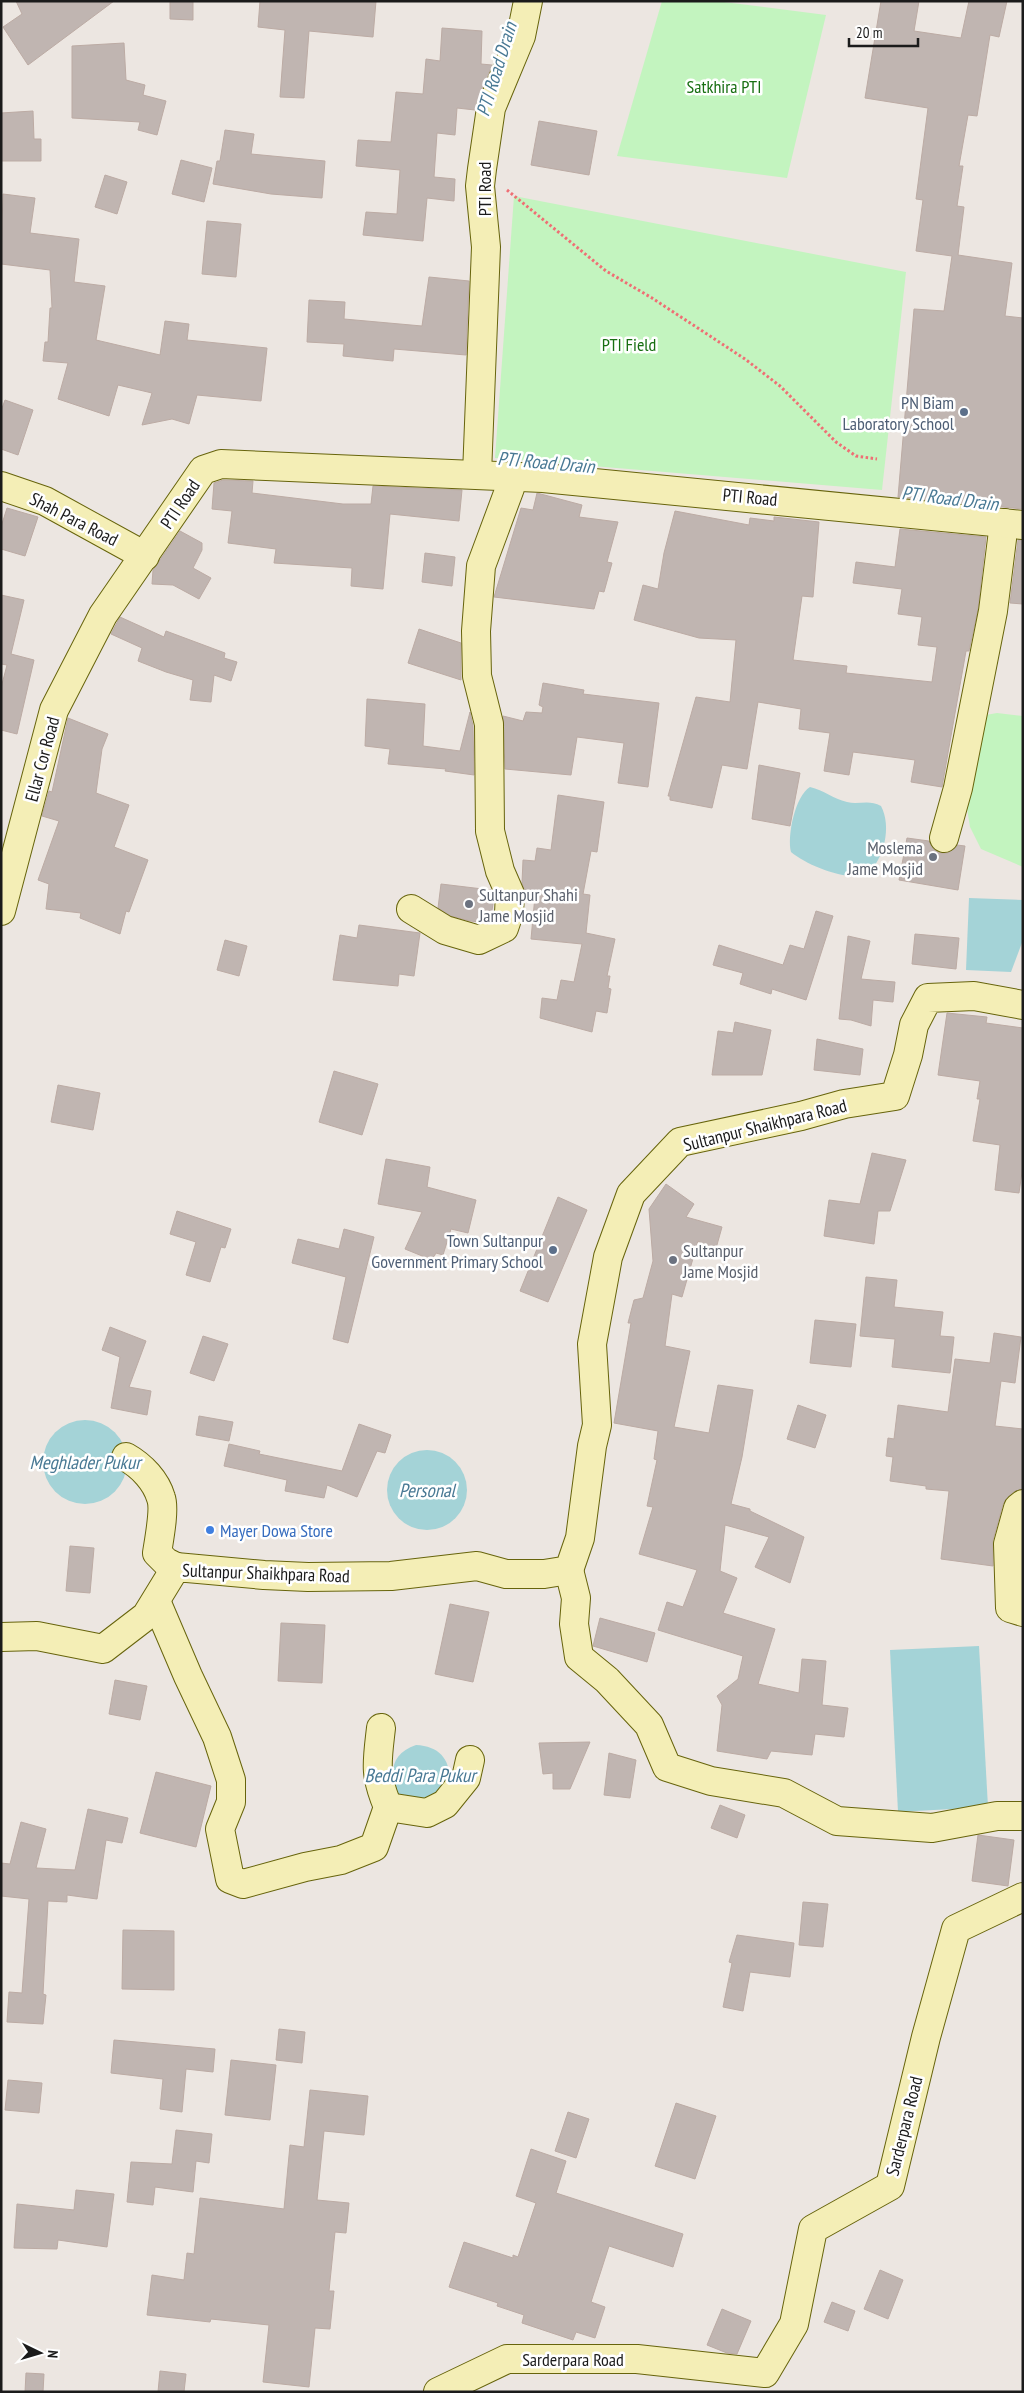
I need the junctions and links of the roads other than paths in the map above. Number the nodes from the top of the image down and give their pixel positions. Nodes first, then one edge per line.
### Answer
1 (528, 1) edge
2 (477, 474) junction
3 (512, 476) junction
4 (1, 486) edge
5 (1014, 524) edge
6 (145, 556) junction
7 (103, 615) joint
8 (944, 838) dead end
9 (411, 909) dead end
10 (1, 911) edge
11 (1023, 1005) edge
12 (126, 1457) dead end
13 (1023, 1504) edge
14 (176, 1567) junction
15 (569, 1570) junction
16 (156, 1601) junction
17 (1023, 1612) edge
18 (1, 1637) edge
19 (1, 1645) edge
20 (102, 1656) dead end
21 (382, 1728) dead end
22 (470, 1760) dead end
23 (388, 1807) junction
24 (1023, 1816) edge
25 (1023, 1897) edge
26 (438, 2392) edge

1 - 2 street, PTI Road
2 - 3 street, PTI Road
2 - 6 street, PTI Road
3 - 5 street, PTI Road
3 - 9 street
4 - 6 street, Shah Para Road
5 - 8 street
6 - 7 street, PTI Road
7 - 10 street, Ellar Cor Road
11 - 15 street, Sultanpur Shaikhpara Road
12 - 14 street
13 - 17 street
14 - 15 street, Sultanpur Shaikhpara Road
14 - 16 street, Sultanpur Shaikhpara Road
15 - 24 street
16 - 18 street, Sultanpur Shaikhpara Road
16 - 23 street
19 - 20 street
21 - 23 street
22 - 23 street
25 - 26 street, Sarderpara Road

